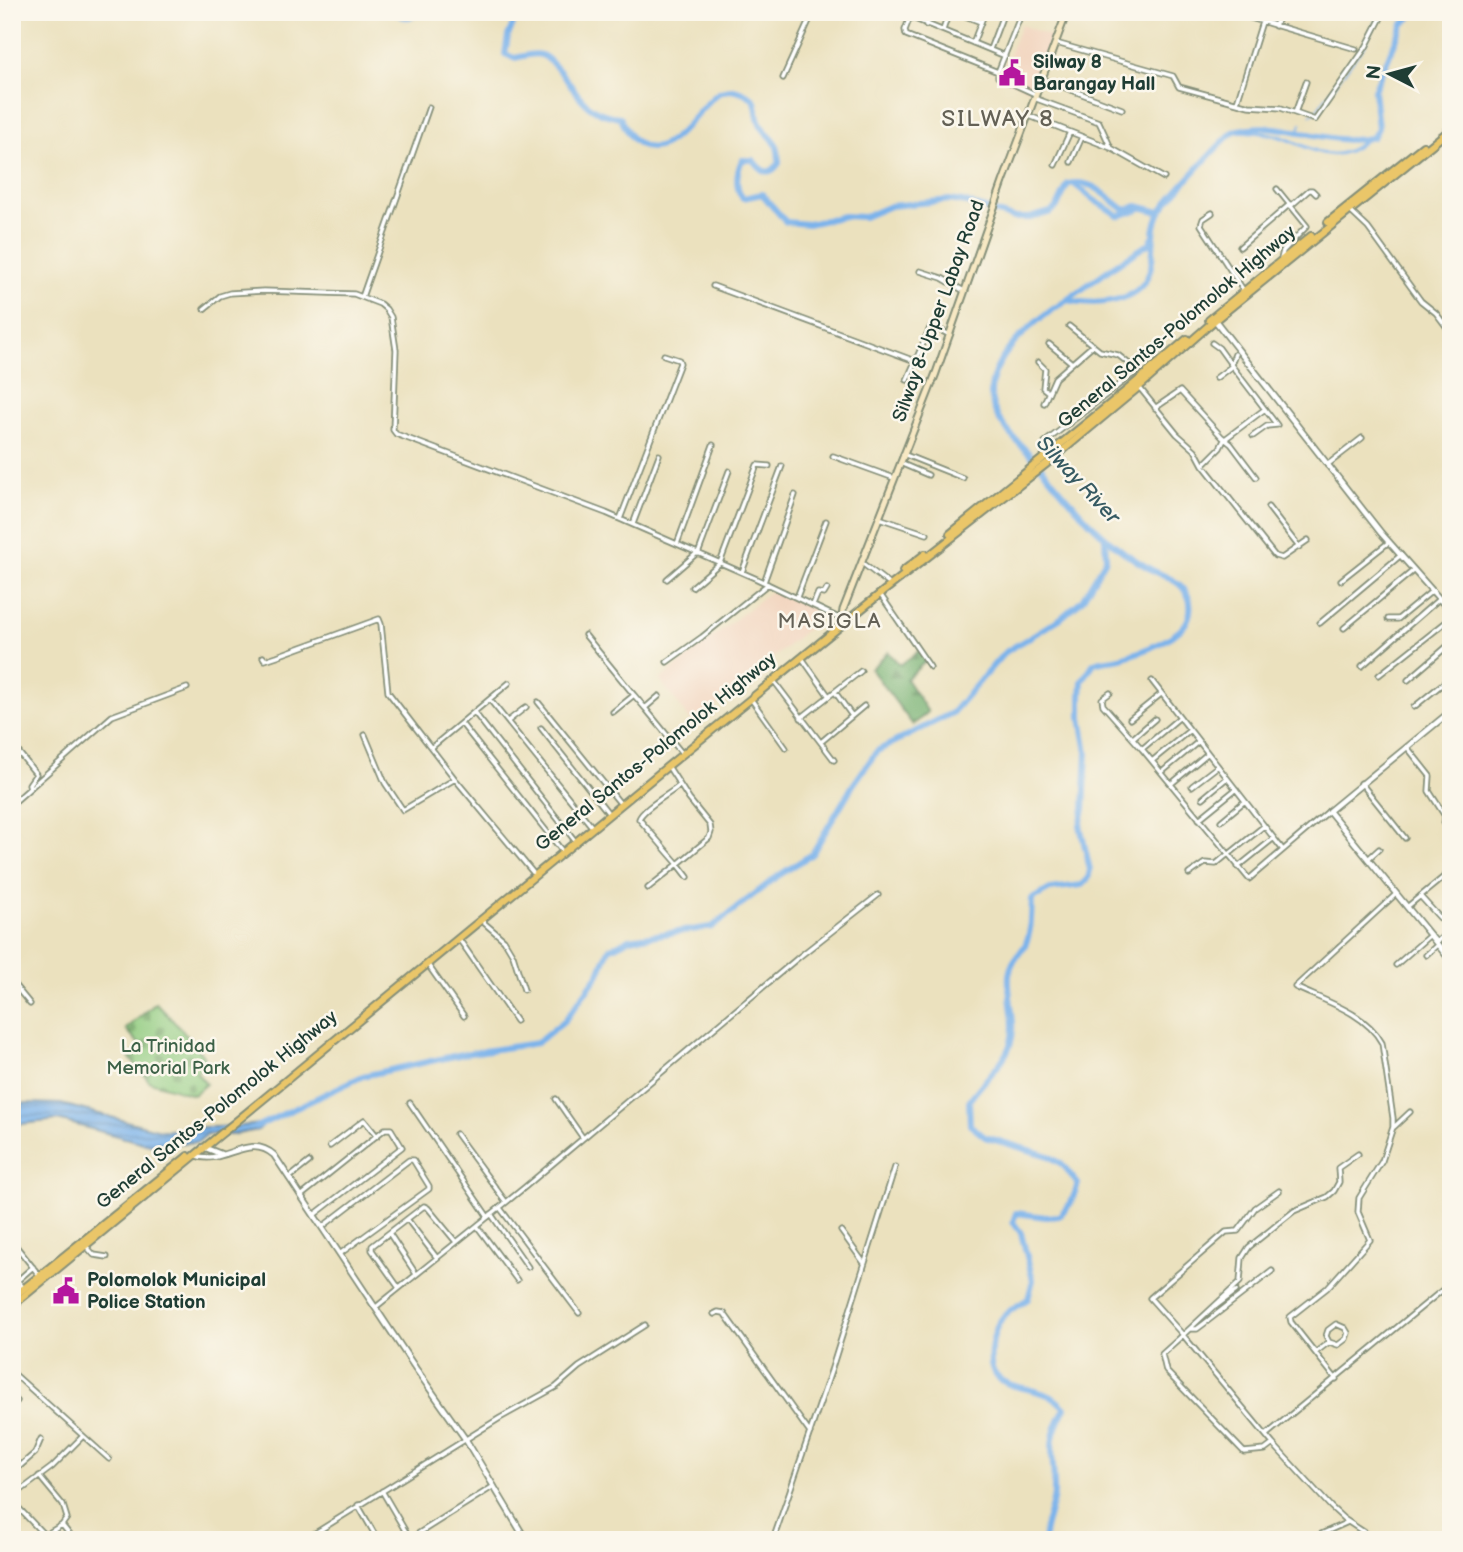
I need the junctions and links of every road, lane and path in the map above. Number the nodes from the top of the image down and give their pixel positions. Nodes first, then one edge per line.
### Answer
1 (813, 12) edge
2 (931, 12) edge
3 (949, 12) edge
4 (955, 12) edge
5 (985, 12) edge
6 (1004, 12) edge
7 (1022, 12) edge
8 (1067, 12) edge
9 (1230, 12) edge
10 (1252, 12) edge
11 (1281, 12) edge
12 (1384, 12) edge
13 (966, 14) edge
14 (911, 15) edge
15 (1250, 18) junction
16 (981, 22) junction
17 (1262, 22) junction
18 (926, 24) junction
19 (1275, 26) junction
20 (942, 31) junction
21 (1055, 42) junction
22 (973, 43) junction
23 (1356, 49) dead end
24 (989, 50) junction
25 (1005, 56) junction
26 (998, 72) junction
27 (783, 78) dead end
28 (1040, 79) junction
29 (1306, 82) dead end
30 (1034, 96) junction
31 (1237, 102) junction
32 (429, 107) dead end
33 (1122, 109) dead end
34 (1295, 113) junction
35 (1027, 115) junction
36 (1451, 127) edge
37 (1070, 132) junction
38 (1082, 137) junction
39 (1111, 148) junction
40 (1071, 162) dead end
41 (1055, 165) dead end
42 (1164, 178) dead end
43 (1277, 190) dead end
44 (1316, 194) dead end
45 (1291, 205) junction
46 (1350, 211) junction
47 (1212, 213) dead end
48 (1240, 247) dead end
49 (1281, 259) junction
50 (920, 271) dead end
51 (713, 286) dead end
52 (1244, 291) junction
53 (966, 292) junction
54 (362, 297) junction
55 (204, 309) dead end
56 (1214, 318) junction
57 (1069, 326) dead end
58 (1451, 333) edge
59 (950, 335) junction
60 (1212, 343) dead end
61 (1049, 344) dead end
62 (1093, 345) junction
63 (1234, 354) dead end
64 (664, 355) dead end
65 (915, 361) junction
66 (1038, 362) dead end
67 (1072, 363) junction
68 (1231, 365) junction
69 (1138, 370) junction
70 (1144, 376) junction
71 (1216, 378) dead end
72 (908, 380) dead end
73 (1139, 387) junction
74 (1048, 392) junction
75 (1044, 403) dead end
76 (1155, 408) junction
77 (1265, 409) junction
78 (1252, 436) dead end
79 (1362, 438) dead end
80 (1225, 439) junction
81 (1045, 442) dead end
82 (713, 446) dead end
83 (904, 454) junction
84 (659, 455) dead end
85 (833, 456) dead end
86 (1048, 459) junction
87 (900, 464) junction
88 (1203, 465) junction
89 (1327, 465) junction
90 (769, 466) dead end
91 (782, 466) dead end
92 (729, 471) dead end
93 (1028, 474) junction
94 (928, 475) dead end
95 (1256, 477) dead end
96 (894, 478) junction
97 (963, 478) dead end
98 (795, 495) dead end
99 (1268, 507) dead end
100 (879, 518) junction
101 (620, 519) junction
102 (826, 521) dead end
103 (633, 524) junction
104 (927, 534) dead end
105 (1308, 540) dead end
106 (1389, 542) junction
107 (677, 544) junction
108 (1299, 547) junction
109 (698, 553) junction
110 (1401, 555) junction
111 (720, 563) junction
112 (862, 563) junction
113 (1414, 570) junction
114 (742, 572) junction
115 (667, 579) dead end
116 (1341, 580) dead end
117 (766, 583) junction
118 (888, 583) junction
119 (692, 587) dead end
120 (827, 589) dead end
121 (1432, 591) junction
122 (880, 594) junction
123 (797, 597) junction
124 (1439, 599) junction
125 (813, 604) junction
126 (1451, 612) edge
127 (1451, 618) edge
128 (1388, 619) dead end
129 (844, 621) junction
130 (1320, 623) dead end
131 (1344, 628) dead end
132 (585, 635) dead end
133 (1451, 643) edge
134 (263, 657) dead end
135 (802, 658) junction
136 (667, 662) dead end
137 (1362, 666) dead end
138 (930, 667) dead end
139 (861, 671) dead end
140 (1379, 675) dead end
141 (1451, 677) edge
142 (1408, 680) dead end
143 (774, 681) junction
144 (1152, 681) dead end
145 (509, 683) dead end
146 (187, 688) dead end
147 (834, 691) junction
148 (1110, 693) dead end
149 (1161, 694) junction
150 (634, 695) junction
151 (828, 695) junction
152 (659, 696) dead end
153 (490, 699) junction
154 (751, 699) junction
155 (538, 702) dead end
156 (864, 706) dead end
157 (1414, 707) dead end
158 (526, 708) dead end
159 (645, 708) junction
160 (474, 712) junction
161 (613, 712) dead end
162 (1450, 712) edge
163 (852, 716) junction
164 (1180, 717) junction
165 (801, 718) junction
166 (1130, 719) dead end
167 (1155, 719) dead end
168 (508, 721) junction
169 (461, 723) junction
170 (541, 728) dead end
171 (1190, 730) junction
172 (365, 736) dead end
173 (1133, 738) junction
174 (821, 742) junction
175 (1199, 742) junction
176 (12, 744) edge
177 (432, 747) junction
178 (1407, 747) junction
179 (786, 748) dead end
180 (1142, 749) junction
181 (681, 752) junction
182 (1207, 753) junction
183 (834, 760) dead end
184 (1152, 761) junction
185 (668, 765) junction
186 (1218, 766) junction
187 (1162, 772) junction
188 (1227, 778) junction
189 (455, 779) junction
190 (1361, 783) junction
191 (1171, 784) junction
192 (680, 785) junction
193 (1192, 786) dead end
194 (30, 788) junction
195 (1236, 789) junction
196 (1203, 798) dead end
197 (619, 802) junction
198 (1245, 802) junction
199 (12, 804) edge
200 (1329, 811) junction
201 (609, 813) junction
202 (1199, 819) junction
203 (1221, 821) dead end
204 (1444, 824) dead end
205 (1264, 825) junction
206 (593, 826) junction
207 (1274, 838) junction
208 (1405, 838) dead end
209 (575, 840) junction
210 (1379, 849) dead end
211 (1283, 850) junction
212 (562, 851) junction
213 (1228, 855) junction
214 (1368, 859) junction
215 (678, 864) junction
216 (1238, 867) junction
217 (534, 874) junction
218 (1189, 874) dead end
219 (1450, 874) edge
220 (688, 877) dead end
221 (648, 888) dead end
222 (1396, 894) junction
223 (878, 895) dead end
224 (1420, 896) junction
225 (1407, 907) junction
226 (1440, 918) dead end
227 (480, 920) junction
228 (1448, 933) dead end
229 (1430, 935) junction
230 (458, 938) junction
231 (1437, 943) junction
232 (1451, 948) edge
233 (1444, 953) junction
234 (1426, 956) dead end
235 (1451, 961) edge
236 (426, 964) junction
237 (1396, 965) dead end
238 (12, 982) edge
239 (524, 990) dead end
240 (30, 1004) dead end
241 (464, 1016) dead end
242 (516, 1021) dead end
243 (556, 1099) dead end
244 (411, 1104) dead end
245 (1410, 1112) dead end
246 (232, 1121) junction
247 (1393, 1127) junction
248 (456, 1134) dead end
249 (377, 1136) junction
250 (583, 1138) junction
251 (210, 1139) junction
252 (330, 1146) dead end
253 (203, 1147) junction
254 (1358, 1154) dead end
255 (195, 1155) junction
256 (222, 1155) junction
257 (309, 1162) dead end
258 (895, 1167) dead end
259 (289, 1178) junction
260 (1279, 1191) dead end
261 (301, 1196) junction
262 (506, 1202) junction
263 (499, 1208) junction
264 (314, 1215) junction
265 (490, 1215) junction
266 (407, 1219) junction
267 (477, 1226) junction
268 (322, 1227) junction
269 (841, 1231) dead end
270 (389, 1233) junction
271 (12, 1241) edge
272 (456, 1242) junction
273 (86, 1246) junction
274 (341, 1253) junction
275 (107, 1257) dead end
276 (437, 1258) junction
277 (865, 1264) junction
278 (33, 1267) junction
279 (528, 1267) dead end
280 (1272, 1271) dead end
281 (416, 1274) junction
282 (12, 1275) edge
283 (40, 1275) junction
284 (517, 1280) dead end
285 (15, 1281) edge
286 (1451, 1283) edge
287 (399, 1288) junction
288 (22, 1290) junction
289 (1237, 1291) dead end
290 (12, 1298) edge
291 (12, 1306) edge
292 (376, 1307) junction
293 (1214, 1307) junction
294 (579, 1312) dead end
295 (713, 1314) dead end
296 (1216, 1314) junction
297 (1204, 1316) junction
298 (645, 1325) dead end
299 (1189, 1329) junction
300 (1183, 1335) junction
301 (1329, 1342) junction
302 (1316, 1352) junction
303 (12, 1372) edge
304 (1336, 1379) junction
305 (12, 1397) edge
306 (17, 1401) dead end
307 (810, 1433) junction
308 (1266, 1435) junction
309 (82, 1437) junction
310 (41, 1439) dead end
311 (466, 1440) junction
312 (1273, 1444) junction
313 (109, 1459) dead end
314 (12, 1473) edge
315 (39, 1476) junction
316 (494, 1486) junction
317 (382, 1491) junction
318 (12, 1499) edge
319 (358, 1505) junction
320 (1348, 1522) junction
321 (62, 1525) junction
322 (374, 1533) dead end
323 (45, 1535) junction
324 (409, 1539) edge
325 (49, 1540) edge
326 (74, 1540) edge
327 (304, 1540) edge
328 (526, 1540) edge
329 (773, 1540) edge
330 (1308, 1540) edge
331 (1376, 1540) edge

1 - 27 street
2 - 18 street
3 - 20 street
4 - 13 street
5 - 16 street
6 - 24 street
7 - 25 street
8 - 21 main road, Silway 8-Upper Labay Road
9 - 15 street
10 - 15 street
11 - 19 street
12 - 34 street
13 - 16 street
14 - 18 street
14 - 26 street
15 - 17 street
16 - 22 street
17 - 19 street
17 - 31 street
18 - 20 street
19 - 23 street
20 - 22 street
21 - 28 main road, Silway 8-Upper Labay Road
21 - 31 street
22 - 24 street
24 - 25 street
25 - 26 street
26 - 30 street
28 - 30 main road, Silway 8-Upper Labay Road
28 - 33 street
29 - 34 street
30 - 35 main road, Silway 8-Upper Labay Road
30 - 39 street
31 - 34 street
32 - 54 street
35 - 37 street
35 - 53 main road, Silway 8-Upper Labay Road
36 - 46 highway
36 - 49 highway, General Santos-Polomolok Highway
37 - 38 street
37 - 41 street
38 - 39 street
38 - 40 street
39 - 42 street
43 - 45 street
44 - 45 street
45 - 48 street
45 - 49 street
46 - 56 highway
46 - 58 street
47 - 52 street
49 - 52 highway, General Santos-Polomolok Highway
50 - 53 street
51 - 65 street
52 - 56 highway, General Santos-Polomolok Highway
53 - 59 main road, Silway 8-Upper Labay Road
54 - 55 street
54 - 101 street
56 - 70 highway, General Santos-Polomolok Highway
56 - 73 highway
56 - 89 street
57 - 62 street
59 - 65 street
59 - 83 main road, Silway 8-Upper Labay Road
60 - 68 street
61 - 67 street
62 - 67 street
62 - 69 street
63 - 68 street
64 - 101 street
65 - 72 street
66 - 74 street
67 - 74 street
68 - 71 street
68 - 77 street
69 - 70 street
69 - 81 street
70 - 86 highway, General Santos-Polomolok Highway
73 - 76 street
73 - 86 highway
74 - 75 street
76 - 80 street
76 - 88 street
77 - 78 street
77 - 80 street
79 - 89 street
80 - 88 street
80 - 95 street
82 - 107 street
83 - 87 main road, Silway 8-Upper Labay Road
83 - 97 street
84 - 103 street
85 - 96 street
86 - 93 highway
87 - 94 street
87 - 96 main road, Silway 8-Upper Labay Road
88 - 108 street
89 - 106 street
90 - 111 street
91 - 114 street
92 - 109 street
93 - 118 highway, General Santos-Polomolok Highway
93 - 122 highway
96 - 100 main road, Silway 8-Upper Labay Road
98 - 117 street
99 - 108 street
100 - 104 street
100 - 112 main road, Silway 8-Upper Labay Road
101 - 103 street
102 - 123 street
103 - 107 street
105 - 108 street
106 - 110 street
106 - 116 street
107 - 109 street
109 - 111 street
109 - 115 street
110 - 113 street
110 - 130 street
111 - 114 street
111 - 119 street
112 - 118 street
112 - 129 main road, Silway 8-Upper Labay Road
113 - 121 street
113 - 131 street
114 - 117 street
117 - 123 street
117 - 136 street
118 - 129 highway, General Santos-Polomolok Highway
120 - 125 street
121 - 124 street
121 - 128 street
122 - 129 highway
122 - 138 street
123 - 125 street
124 - 126 street
124 - 137 street
125 - 129 street
127 - 140 street
129 - 135 highway
129 - 181 highway, General Santos-Polomolok Highway
132 - 150 street
133 - 142 street
134 - 177 street
135 - 143 highway
135 - 151 street
139 - 147 street
141 - 157 street
143 - 154 highway
143 - 165 street
144 - 149 street
145 - 153 street
146 - 194 street
147 - 151 street
147 - 163 street
148 - 173 street
149 - 164 street
149 - 166 street
150 - 159 street
150 - 161 street
151 - 165 street
152 - 159 street
153 - 160 street
153 - 168 street
154 - 179 street
154 - 185 highway
155 - 197 street
156 - 163 street
158 - 168 street
159 - 181 street
160 - 169 street
160 - 209 street
162 - 178 street
163 - 174 street
164 - 171 street
164 - 180 street
165 - 174 street
167 - 173 street
168 - 206 street
169 - 177 street
169 - 212 street
170 - 201 street
171 - 175 street
171 - 184 street
172 - 189 street
173 - 180 street
174 - 183 street
175 - 182 street
175 - 187 street
176 - 194 street
177 - 189 street
178 - 190 street
178 - 204 street
180 - 184 street
181 - 197 highway, General Santos-Polomolok Highway
182 - 186 street
182 - 191 street
184 - 187 street
185 - 192 street
185 - 201 highway
186 - 188 street
186 - 193 street
187 - 191 street
188 - 195 street
188 - 196 street
189 - 217 street
190 - 200 street
190 - 208 street
191 - 202 street
192 - 215 street
192 - 215 street
194 - 199 street
195 - 198 street
195 - 202 street
197 - 201 highway, General Santos-Polomolok Highway
198 - 203 street
198 - 205 street
200 - 211 street
200 - 214 street
201 - 206 highway
202 - 213 street
205 - 207 street
205 - 213 street
206 - 209 highway
207 - 211 street
207 - 216 street
209 - 212 highway
210 - 214 street
211 - 216 street
212 - 217 highway
213 - 216 street
213 - 218 street
214 - 222 street
215 - 220 street
215 - 221 street
217 - 227 highway
217 - 246 highway, General Santos-Polomolok Highway
219 - 224 street
222 - 225 street
222 - 247 street
223 - 250 street
224 - 225 street
224 - 226 street
225 - 229 street
227 - 230 highway
227 - 239 street
228 - 231 street
229 - 231 street
229 - 237 street
230 - 236 highway
230 - 242 street
231 - 233 street
231 - 234 street
232 - 233 street
233 - 235 street
236 - 241 street
236 - 246 highway
238 - 240 street
243 - 250 street
244 - 265 street
245 - 247 street
246 - 251 highway
247 - 302 street
248 - 262 street
249 - 252 street
249 - 261 street
249 - 264 street
250 - 262 street
251 - 253 highway
251 - 283 highway, General Santos-Polomolok Highway
253 - 255 highway
253 - 256 street
254 - 293 street
255 - 256 street
255 - 273 highway
256 - 259 street
257 - 259 street
258 - 277 street
259 - 261 street
260 - 300 street
261 - 264 street
262 - 263 street
263 - 265 street
263 - 294 street
264 - 268 street
265 - 267 street
265 - 279 street
266 - 270 street
266 - 272 street
266 - 276 street
267 - 272 street
267 - 284 street
268 - 274 street
268 - 274 street
269 - 277 street
270 - 281 street
270 - 287 street
271 - 278 street
272 - 276 street
273 - 275 street
273 - 291 highway
274 - 292 street
276 - 281 street
277 - 307 street
278 - 283 street
278 - 285 street
280 - 296 street
281 - 287 street
282 - 285 street
283 - 288 highway, General Santos-Polomolok Highway
285 - 288 street
286 - 304 street
287 - 292 street
288 - 290 highway, General Santos-Polomolok Highway
289 - 293 street
292 - 311 street
293 - 297 street
295 - 307 street
296 - 297 street
296 - 299 street
297 - 299 street
298 - 311 street
299 - 300 street
300 - 308 street
300 - 312 street
301 - 301 street
301 - 302 street
302 - 304 street
303 - 309 street
304 - 308 street
305 - 306 street
307 - 329 street
308 - 312 street
309 - 313 street
309 - 315 street
310 - 314 street
311 - 316 street
311 - 317 street
312 - 320 street
315 - 318 street
315 - 321 street
316 - 324 street
316 - 328 street
317 - 319 street
317 - 324 street
318 - 323 street
319 - 322 street
319 - 327 street
320 - 330 street
320 - 331 street
321 - 323 street
321 - 326 street
323 - 325 street

